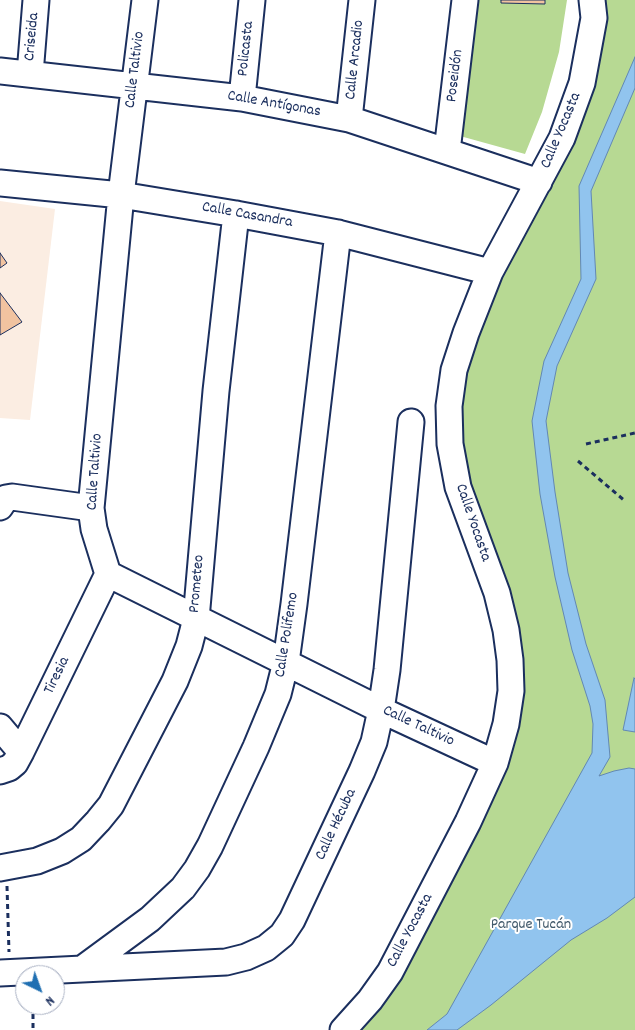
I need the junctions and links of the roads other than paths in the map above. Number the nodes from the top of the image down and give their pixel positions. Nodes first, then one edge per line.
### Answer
1 (36, 0) edge
2 (145, 0) edge
3 (252, 0) edge
4 (362, 0) edge
5 (465, 0) edge
6 (592, 0) edge
7 (0, 71) edge
8 (30, 74) junction
9 (135, 87) junction
10 (242, 98) junction
11 (350, 119) junction
12 (447, 151) junction
13 (539, 182) junction
14 (0, 183) edge
15 (121, 195) junction
16 (236, 214) junction
17 (338, 233) junction
18 (490, 272) junction
19 (411, 422) dead end
20 (6, 502) edge
21 (91, 508) junction
22 (108, 574) junction
23 (196, 619) junction
24 (286, 662) junction
25 (381, 710) junction
26 (0, 727) edge
27 (21, 752) junction
28 (495, 762) junction
29 (0, 771) edge
30 (3, 868) edge
31 (82, 970) junction
32 (5, 973) edge
33 (343, 1030) edge

1 - 8 street, Criseida
2 - 9 street, Calle Taltivio
3 - 10 street, Policasta
4 - 11 street, Calle Arcadio
5 - 12 street, Poseidón
6 - 13 street, Calle Yocasta
7 - 8 street, Calle Antígonas
8 - 9 street, Calle Antígonas
9 - 10 street, Calle Antígonas
9 - 15 street, Calle Taltivio
10 - 11 street, Calle Antígonas
11 - 12 street, Calle Antígonas
12 - 13 street, Calle Antígonas
13 - 18 street, Calle Yocasta
14 - 15 street, Calle Casandra
15 - 16 street, Calle Casandra
15 - 21 street, Calle Taltivio
16 - 17 street, Calle Casandra
16 - 23 street, Prometeo
17 - 18 street, Calle Casandra
17 - 24 street, Calle Polifemo
18 - 28 street, Calle Yocasta
19 - 25 street, Calle Hécuba
20 - 21 street
21 - 22 street, Calle Taltivio
22 - 23 street, Calle Taltivio
22 - 27 street, Tiresia
23 - 24 street, Calle Taltivio
23 - 30 street, Prometeo
24 - 25 street, Calle Taltivio
24 - 31 street, Calle Polifemo
25 - 28 street, Calle Taltivio
25 - 31 street, Calle Hécuba
26 - 27 street
27 - 29 street, Tiresia
28 - 33 street, Calle Yocasta
31 - 32 street, Calle Hécuba

